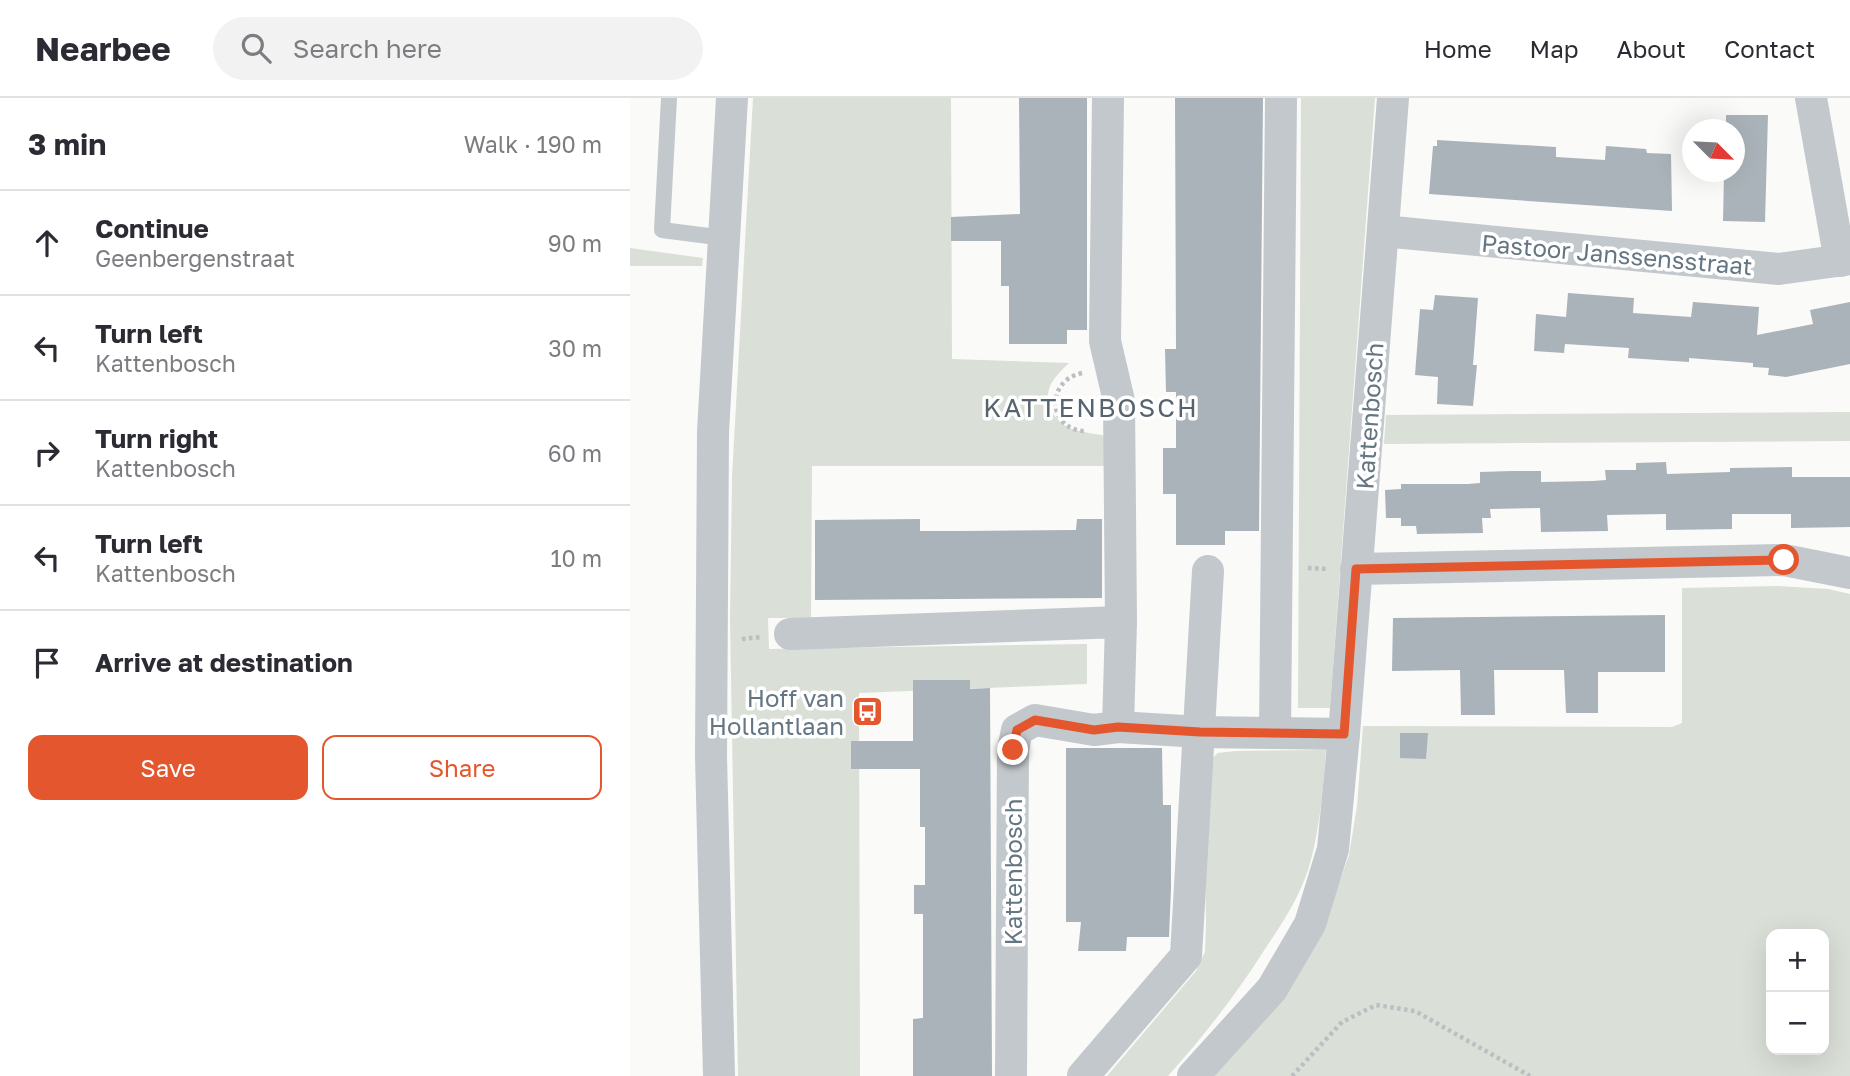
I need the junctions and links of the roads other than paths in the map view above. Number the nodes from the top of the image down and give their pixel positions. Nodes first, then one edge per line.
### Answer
1 (669, 98) edge
2 (732, 98) edge
3 (1108, 98) edge
4 (1281, 98) edge
5 (1393, 98) edge
6 (1811, 98) edge
7 (1383, 231) junction
8 (724, 238) junction
9 (1845, 260) edge
10 (1356, 569) junction
11 (1208, 571) dead end
12 (1850, 573) edge
13 (1121, 621) junction
14 (790, 634) dead end
15 (1118, 727) junction
16 (1200, 732) junction
17 (1275, 733) junction
18 (1344, 734) junction
19 (719, 1076) edge
20 (1010, 1076) edge
21 (1083, 1076) edge
22 (1194, 1076) edge

1 - 8 lane
2 - 8 street
3 - 13 street
4 - 17 street
5 - 7 street, Kattenbosch
6 - 9 street
7 - 9 street, Pastoor Janssensstraat
7 - 10 street, Kattenbosch
8 - 19 street
10 - 12 street
10 - 18 street, Kattenbosch
11 - 16 street
13 - 14 street
13 - 15 street
15 - 16 street, Kattenbosch
15 - 20 street, Kattenbosch
16 - 17 street, Kattenbosch
16 - 21 street
17 - 18 street, Kattenbosch
18 - 22 street, Kattenbosch

